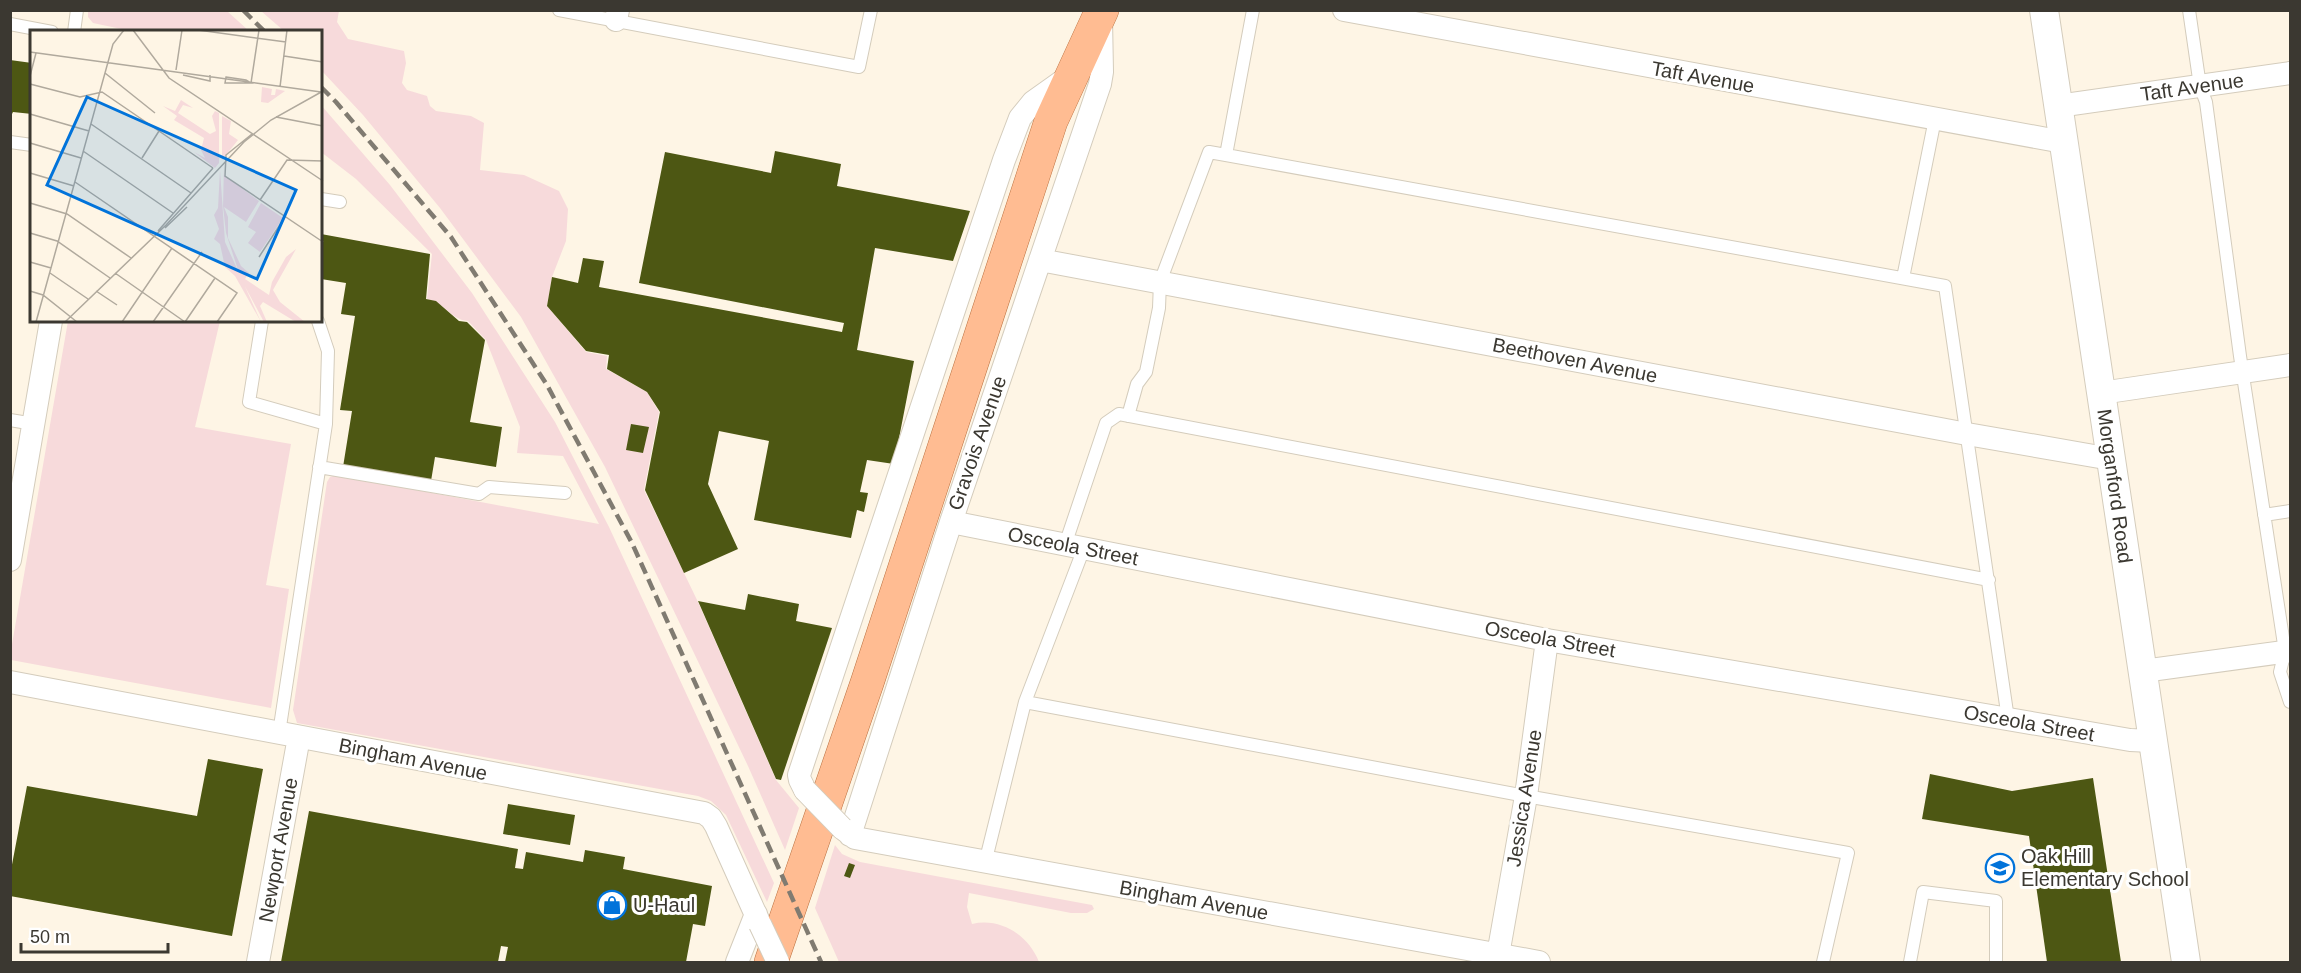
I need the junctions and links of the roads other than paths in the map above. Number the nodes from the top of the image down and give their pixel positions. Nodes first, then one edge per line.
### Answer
1 (77, 10) edge
2 (559, 10) edge
3 (871, 10) edge
4 (1253, 10) edge
5 (1344, 10) edge
6 (2044, 10) edge
7 (2189, 10) edge
8 (1102, 11) edge
9 (617, 15) edge
10 (10, 24) edge
11 (42, 30) edge
12 (74, 30) edge
13 (2290, 72) edge
14 (1071, 75) junction
15 (2200, 86) junction
16 (2058, 106) junction
17 (1935, 119) junction
18 (10, 142) edge
19 (2063, 142) junction
20 (30, 145) edge
21 (1226, 155) junction
22 (322, 200) edge
23 (340, 202) dead end
24 (1040, 260) junction
25 (1903, 278) junction
26 (1160, 282) junction
27 (51, 322) edge
28 (262, 322) edge
29 (318, 322) edge
30 (2290, 365) edge
31 (2243, 372) junction
32 (2101, 393) junction
33 (1128, 416) junction
34 (10, 420) edge
35 (34, 424) junction
36 (326, 424) junction
37 (1967, 434) junction
38 (2111, 459) junction
39 (319, 467) junction
40 (565, 493) dead end
41 (2290, 511) edge
42 (2264, 515) junction
43 (951, 522) junction
44 (1074, 546) junction
45 (10, 560) edge
46 (1989, 580) junction
47 (1547, 640) junction
48 (2288, 651) edge
49 (2143, 671) junction
50 (10, 682) edge
51 (1025, 702) junction
52 (2290, 702) edge
53 (2008, 719) junction
54 (289, 735) junction
55 (2152, 741) junction
56 (1526, 796) junction
57 (846, 832) junction
58 (985, 863) junction
59 (758, 919) junction
60 (1498, 956) junction
61 (258, 963) edge
62 (737, 963) edge
63 (771, 963) edge
64 (778, 963) edge
65 (1539, 963) edge
66 (1823, 963) edge
67 (1910, 963) edge
68 (1996, 963) edge
69 (2186, 963) edge

1 - 12 lane
2 - 9 lane
3 - 9 lane
4 - 21 lane
5 - 17 street, Taft Avenue
6 - 16 street, Morganford Road
7 - 15 lane
8 - 14 main road, Gravois Avenue
8 - 24 street, Gravois Avenue
10 - 11 lane
13 - 15 street, Taft Avenue
14 - 57 street, Gravois Avenue, bridge
14 - 63 main road, Gravois Avenue
15 - 16 street, Taft Avenue
15 - 31 lane
16 - 19 street, Morganford Road
17 - 19 street, Taft Avenue
17 - 25 lane
18 - 20 lane
19 - 32 street, Morganford Road
21 - 25 lane
21 - 26 lane
22 - 23 lane
24 - 26 street, Beethoven Avenue
24 - 43 street, Gravois Avenue
25 - 37 lane
26 - 33 lane
26 - 37 street, Beethoven Avenue
27 - 35 street
28 - 36 lane
29 - 36 lane
30 - 31 street
31 - 32 street
31 - 42 lane
32 - 38 street, Morganford Road
33 - 44 lane
33 - 46 lane
34 - 35 lane
35 - 45 street
36 - 39 lane
37 - 38 street, Beethoven Avenue
37 - 46 lane
38 - 49 street, Morganford Road
39 - 40 lane
39 - 54 lane
41 - 42 lane
42 - 48 lane
43 - 44 street, Osceola Street
43 - 57 street, Gravois Avenue
44 - 47 street, Osceola Street
44 - 51 lane
46 - 53 lane
47 - 53 street, Osceola Street
47 - 56 street, Jessica Avenue
48 - 49 street
48 - 52 lane
49 - 55 street, Morganford Road
50 - 54 street, Bingham Avenue
51 - 56 lane
51 - 58 lane
53 - 55 street, Osceola Street
54 - 59 street, Bingham Avenue
54 - 61 street, Newport Avenue
55 - 69 street, Morganford Road
56 - 60 street, Jessica Avenue
56 - 66 lane
57 - 58 street, Bingham Avenue
58 - 60 street, Bingham Avenue
59 - 62 street
59 - 64 street, bridge
60 - 65 street, Bingham Avenue
67 - 68 lane

